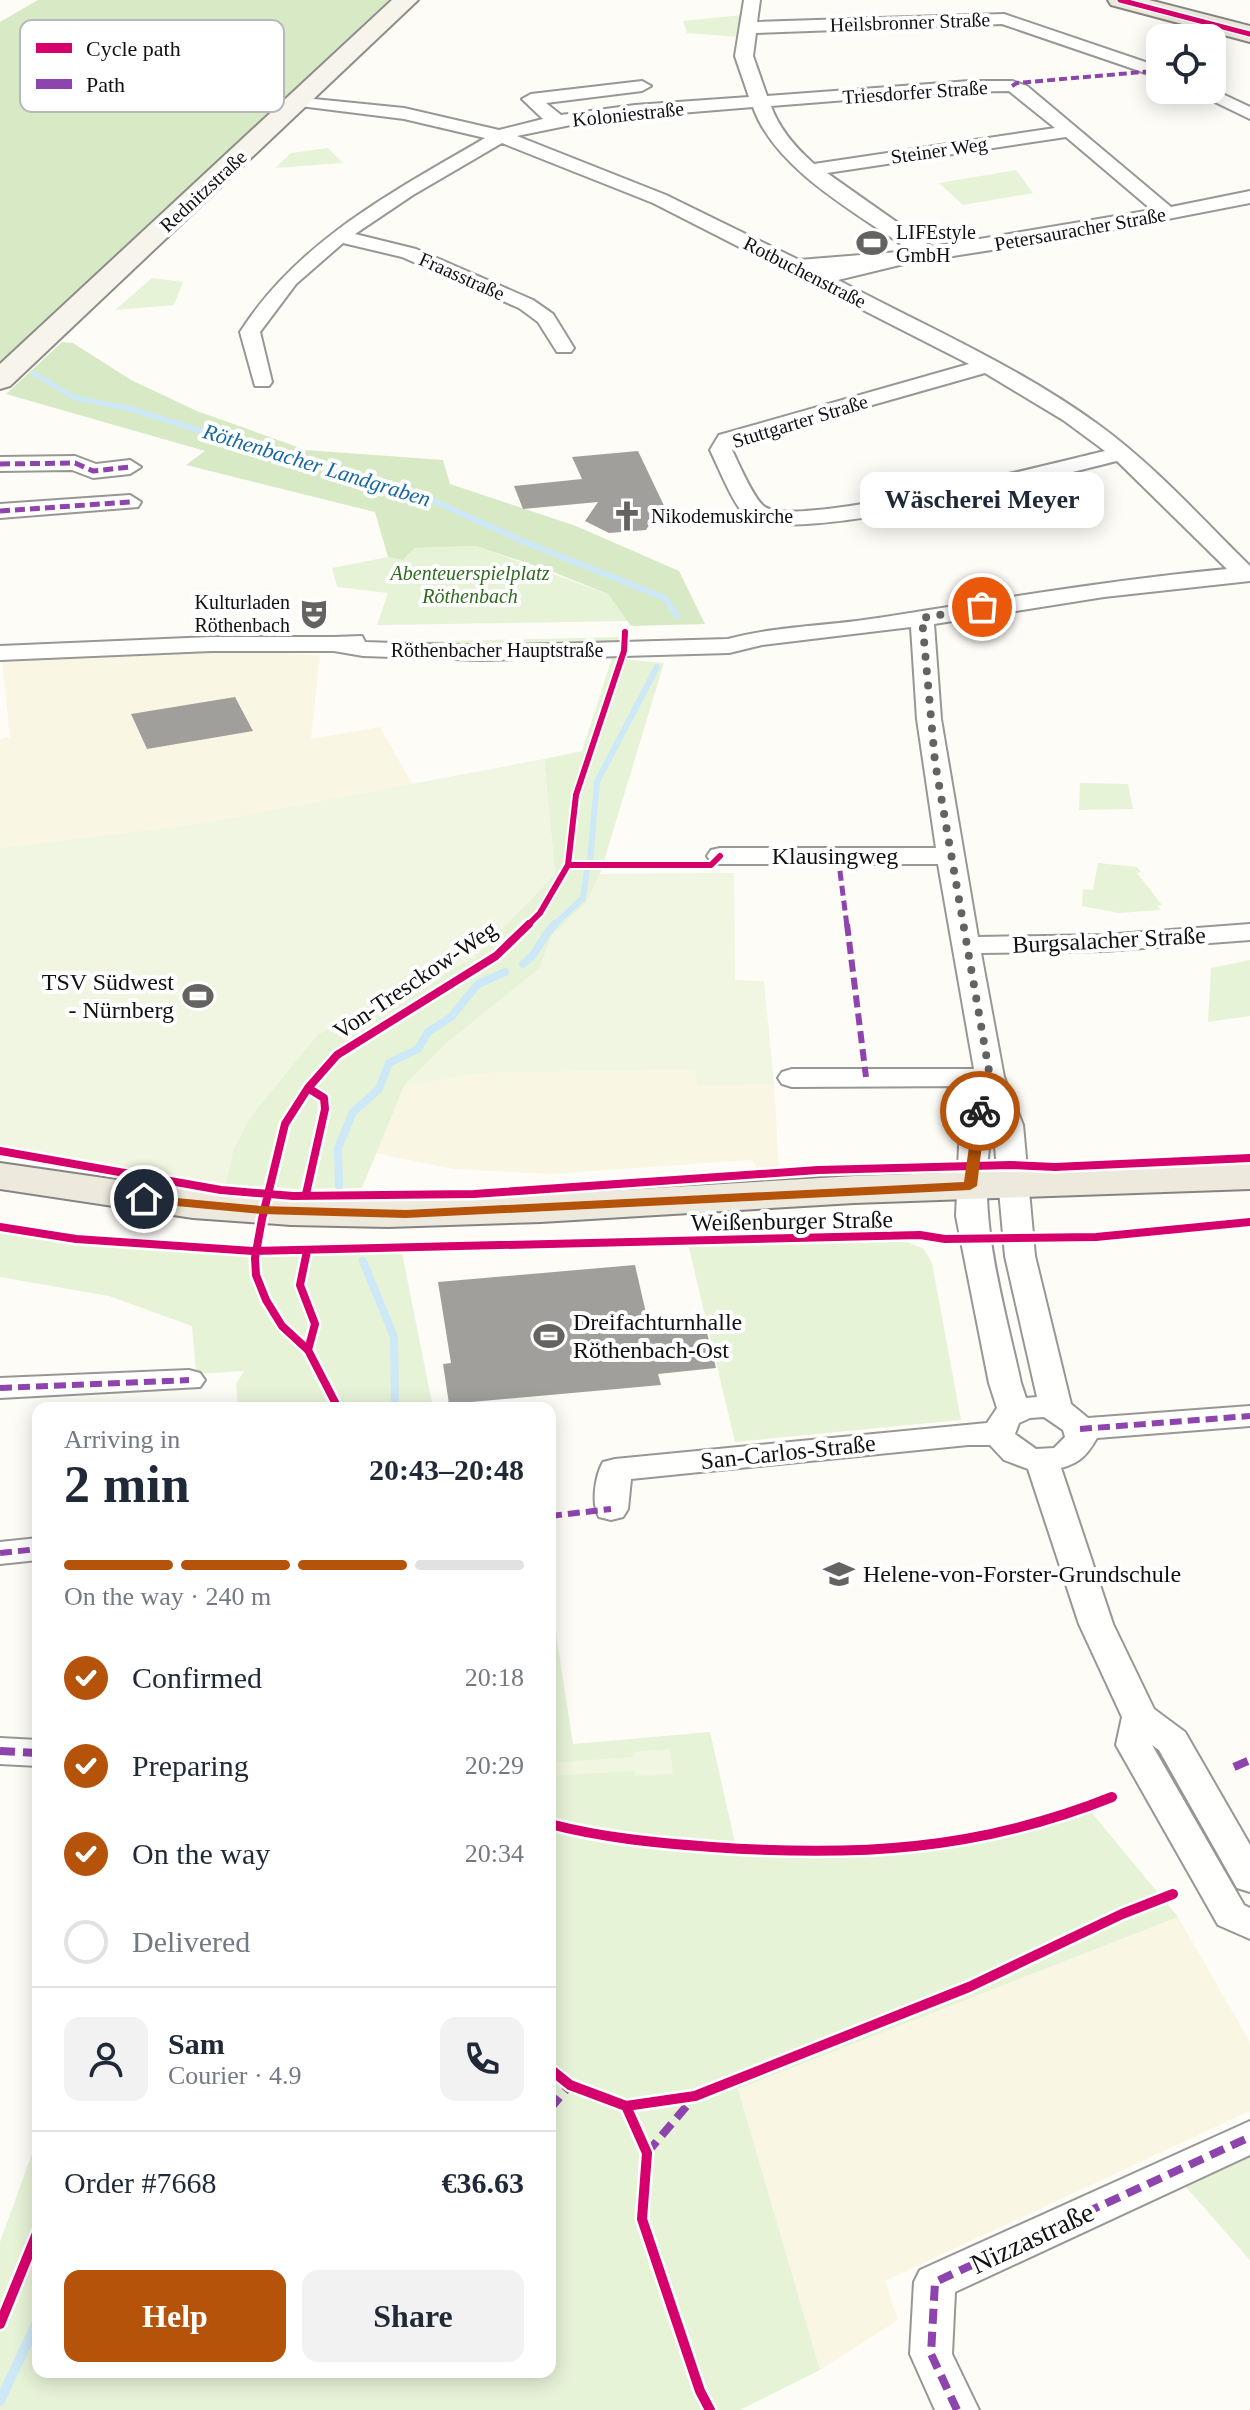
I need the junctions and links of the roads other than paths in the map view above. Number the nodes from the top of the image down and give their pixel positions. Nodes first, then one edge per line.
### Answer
1 (406, 0) edge
2 (752, 0) edge
3 (1120, 0) edge
4 (1145, 0) edge
5 (1250, 27) edge
6 (746, 28) junction
7 (1250, 34) edge
8 (1146, 68) edge
9 (642, 86) dead end
10 (300, 101) junction
11 (760, 102) junction
12 (1226, 103) edge
13 (1250, 114) edge
14 (558, 122) junction
15 (1069, 131) junction
16 (500, 138) junction
17 (810, 170) junction
18 (1250, 197) edge
19 (1168, 214) junction
20 (339, 236) junction
21 (918, 255) junction
22 (800, 266) junction
23 (822, 278) junction
24 (564, 348) dead end
25 (986, 366) junction
26 (0, 380) edge
27 (262, 382) dead end
28 (1119, 454) junction
29 (0, 464) edge
30 (130, 467) dead end
31 (130, 502) dead end
32 (0, 511) edge
33 (1247, 574) edge
34 (922, 618) junction
35 (0, 653) edge
36 (720, 856) dead end
37 (950, 856) junction
38 (1250, 932) edge
39 (967, 945) junction
40 (990, 1077) junction
41 (792, 1078) dead end
42 (0, 1176) edge
43 (1250, 1176) edge
44 (992, 1200) junction
45 (1250, 1203) edge
46 (0, 1207) edge
47 (189, 1380) dead end
48 (0, 1388) edge
49 (1250, 1416) edge
50 (1068, 1420) junction
51 (1007, 1422) junction
52 (1042, 1460) junction
53 (611, 1509) dead end
54 (32, 1550) edge
55 (0, 1553) edge
56 (1140, 1717) junction
57 (0, 1751) edge
58 (32, 1753) edge
59 (1250, 1878) edge
60 (1250, 1925) edge
61 (1250, 2137) edge
62 (957, 2410) edge

1 - 10 main road, Rednitzstraße
2 - 6 street
3 - 7 main road
4 - 5 main road
6 - 8 street, Heilsbronner Straße
6 - 11 street
9 - 14 street
10 - 16 street, Rotbuchenstraße
10 - 26 main road, Rednitzstraße
11 - 14 street, Koloniestraße
11 - 15 street, Triesdorfer Straße
11 - 17 street
12 - 13 street
14 - 16 street, Koloniestraße
15 - 17 street, Steiner Weg
15 - 19 street, Triesdorfer Straße
16 - 20 street, Koloniestraße
16 - 22 street, Rotbuchenstraße
17 - 21 street
18 - 19 street, Petersauracher Straße
19 - 21 street, Petersauracher Straße
20 - 24 street, Fraasstraße
20 - 27 street, Koloniestraße
21 - 22 street, Petersauracher Straße
21 - 23 street, Petersauracher Straße
22 - 23 street, Rotbuchenstraße
23 - 25 street, Rotbuchenstraße
25 - 28 street, Rotbuchenstraße
25 - 28 street, Stuttgarter Straße
28 - 33 street, Rotbuchenstraße
29 - 30 street
31 - 32 street
33 - 34 street, Röthenbacher Hauptstraße
34 - 35 street, Röthenbacher Hauptstraße
34 - 37 street
36 - 37 street, Klausingweg
37 - 39 street
38 - 39 street, Burgsalacher Straße
39 - 40 street
40 - 41 street
40 - 44 street
40 - 44 street
42 - 44 main road, Weißenburger Straße
43 - 44 main road, Weißenburger Straße
44 - 45 main road, Weißenburger Straße
44 - 46 main road, Weißenburger Straße
44 - 50 street
44 - 51 street
47 - 48 street
49 - 50 street
50 - 51 street
50 - 52 street
51 - 52 street
51 - 53 street, San-Carlos-Straße
52 - 56 street
54 - 55 street
56 - 59 street
56 - 60 street
57 - 58 street
61 - 62 street, Nizzastraße

